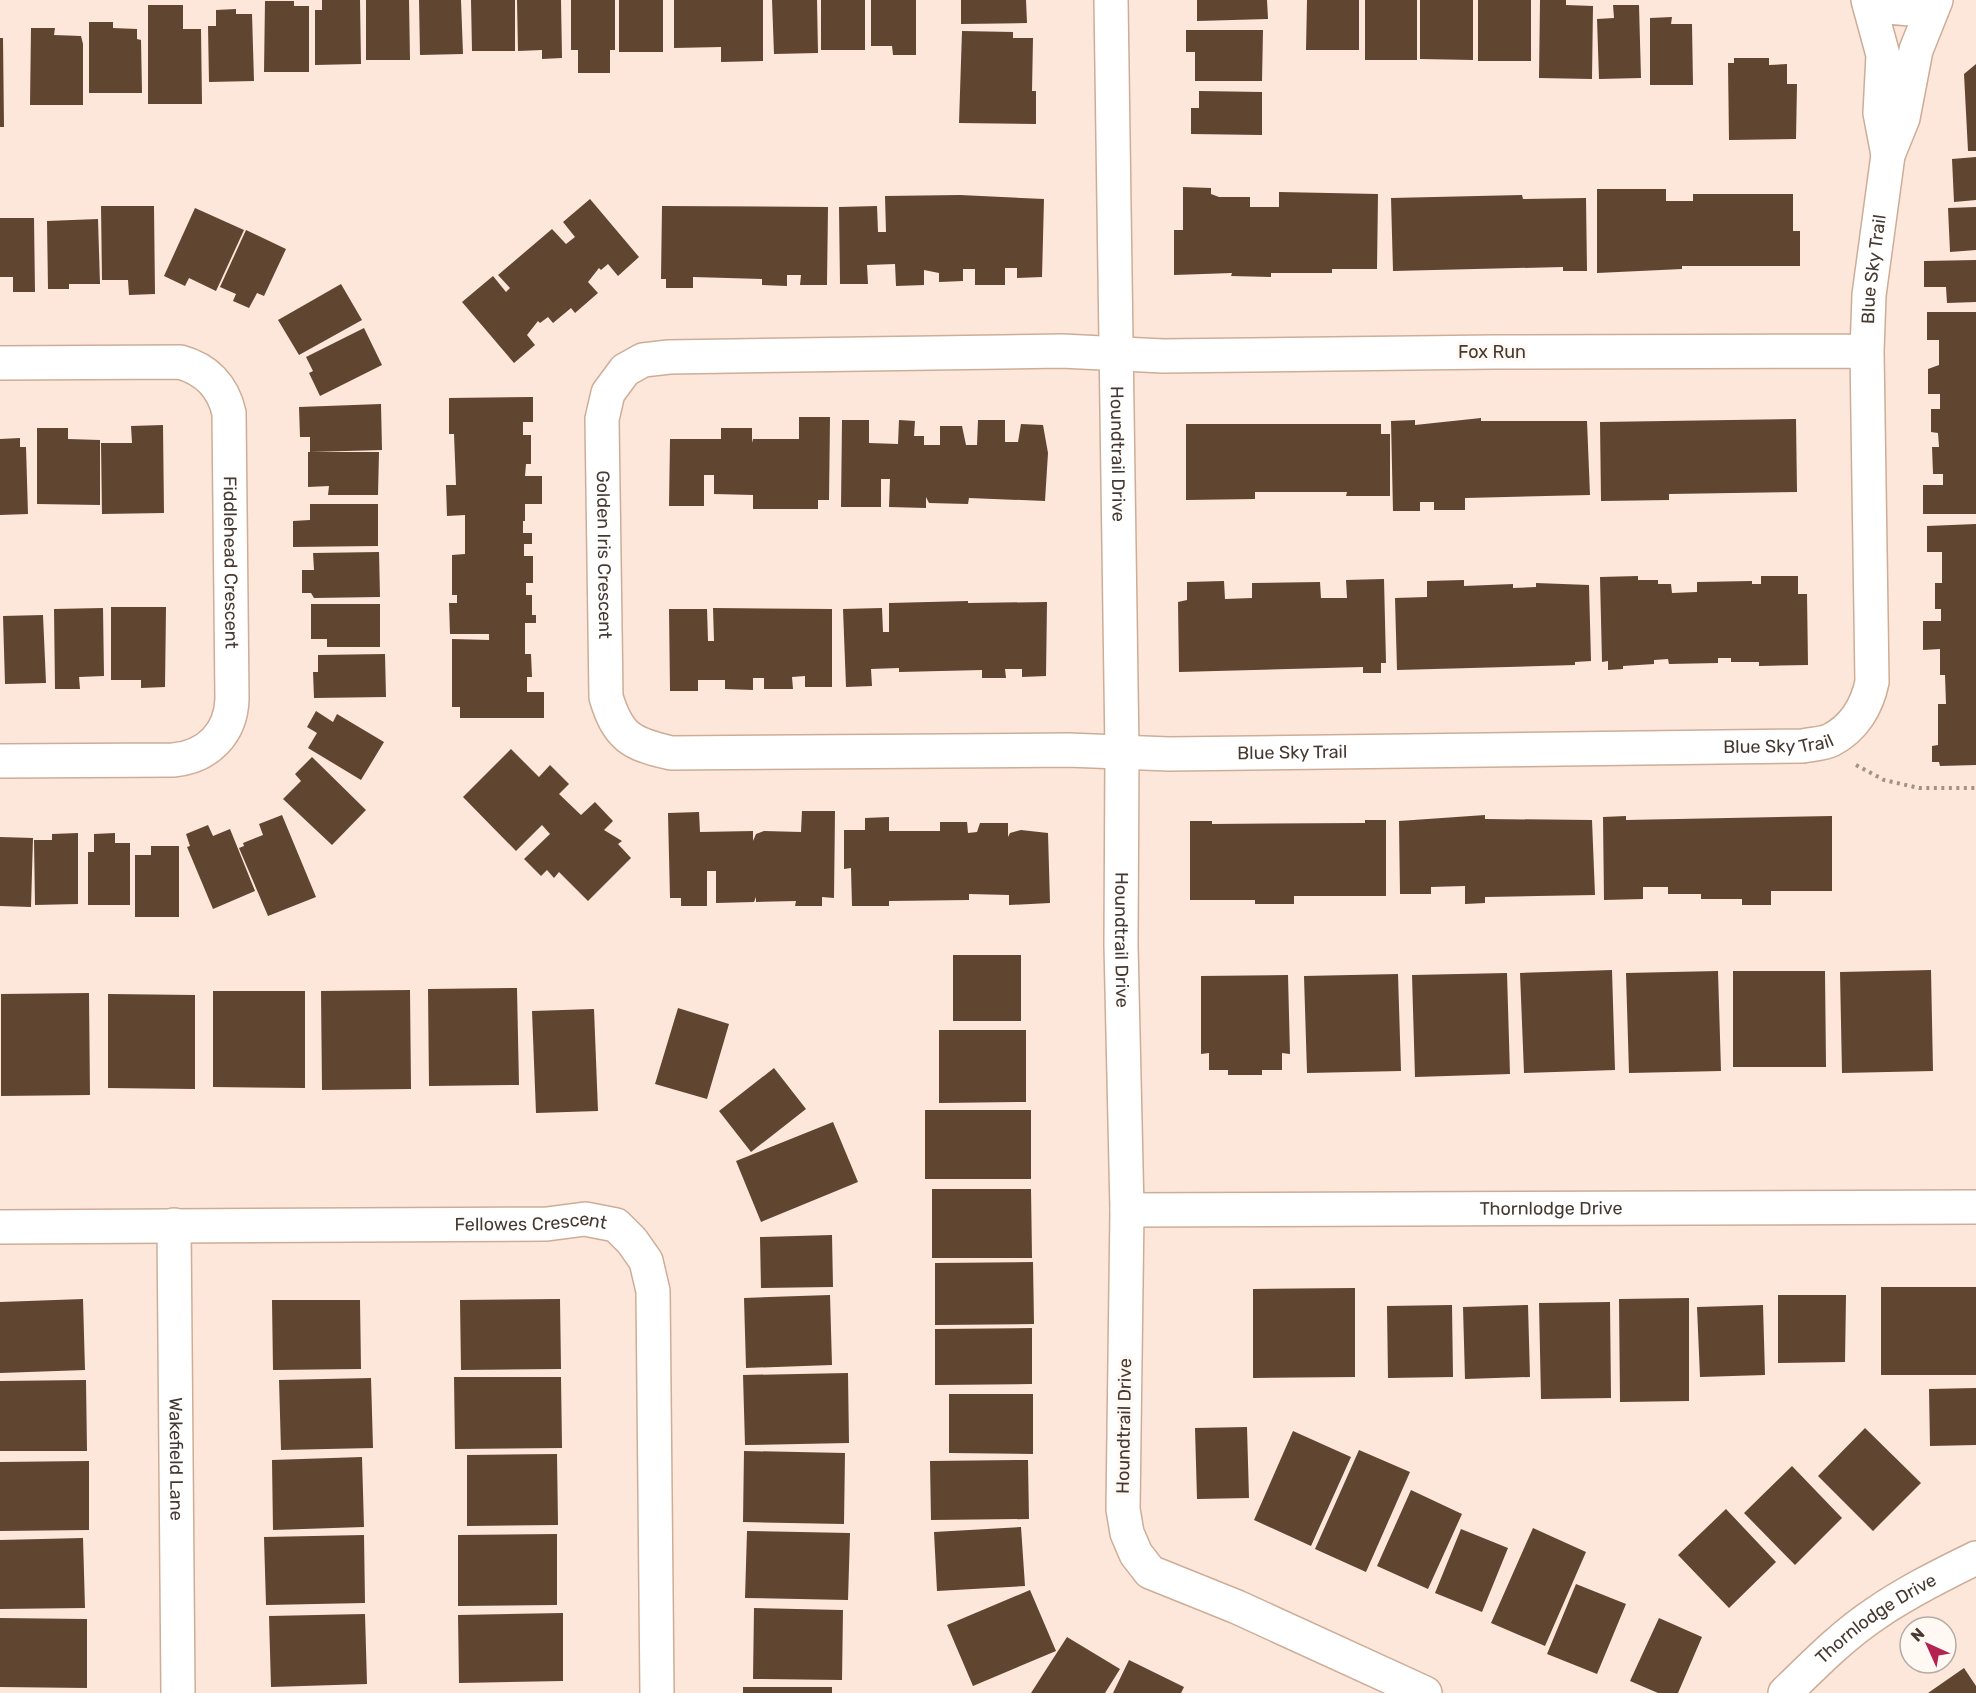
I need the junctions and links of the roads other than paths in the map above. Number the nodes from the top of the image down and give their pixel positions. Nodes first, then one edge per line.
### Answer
1 (1111, 0) edge
2 (1870, 0) edge
3 (1936, 0) edge
4 (1888, 155) junction
5 (1867, 351) junction
6 (1117, 354) junction
7 (0, 363) edge
8 (1122, 752) junction
9 (0, 761) edge
10 (1976, 1208) edge
11 (1127, 1210) junction
12 (174, 1225) junction
13 (0, 1227) edge
14 (1976, 1558) edge
15 (178, 1693) edge
16 (657, 1693) edge
17 (1425, 1693) edge
18 (1785, 1693) edge

1 - 6 street, Houndtrail Drive
2 - 3 street
2 - 4 street, Blue Sky Trail
3 - 4 street, Blue Sky Trail
4 - 5 street, Blue Sky Trail
5 - 6 street, Fox Run
5 - 8 street, Blue Sky Trail
6 - 8 street, Houndtrail Drive
6 - 8 street, Golden Iris Crescent
7 - 9 street, Fiddlehead Crescent
8 - 11 street, Houndtrail Drive
10 - 11 street, Thornlodge Drive
11 - 17 street, Houndtrail Drive
12 - 13 street, Fellowes Crescent
12 - 15 street, Wakefield Lane
12 - 16 street, Fellowes Crescent
14 - 18 street, Thornlodge Drive

